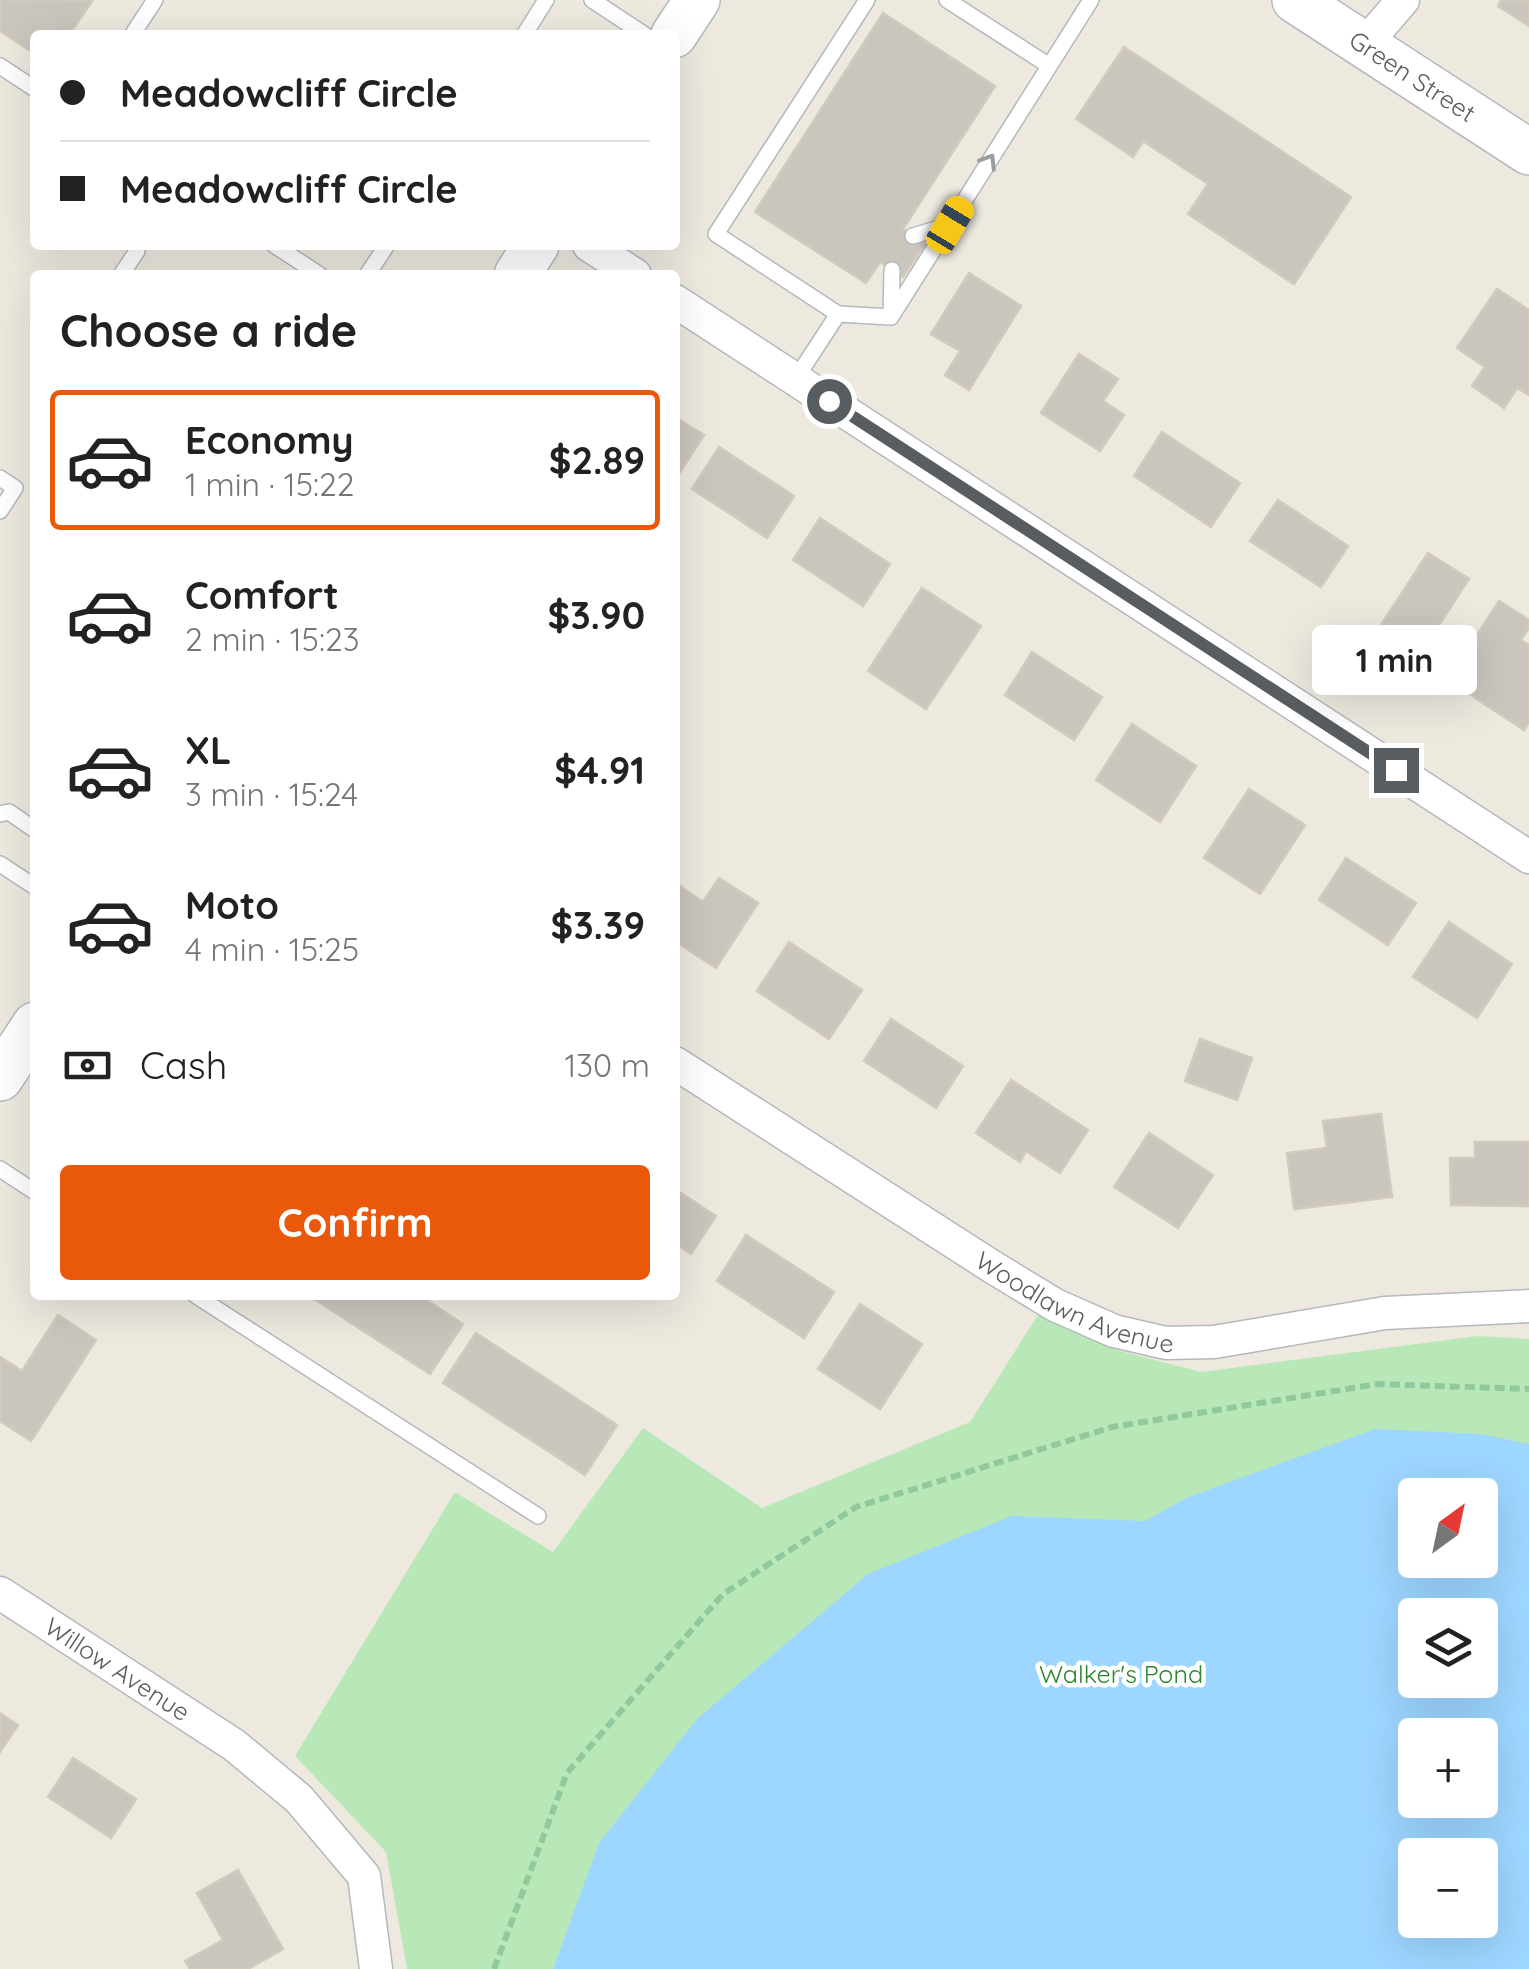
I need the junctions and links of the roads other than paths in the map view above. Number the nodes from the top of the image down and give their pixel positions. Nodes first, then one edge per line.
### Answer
1 (155, 0) edge
2 (546, 0) edge
3 (592, 0) edge
4 (697, 0) edge
5 (867, 0) edge
6 (947, 0) edge
7 (1091, 0) edge
8 (1295, 0) edge
9 (1403, 0) edge
10 (135, 30) edge
11 (527, 30) edge
12 (637, 30) edge
13 (677, 30) edge
14 (1365, 44) junction
15 (1048, 65) junction
16 (0, 66) edge
17 (30, 86) edge
18 (1529, 152) edge
19 (950, 225) junction
20 (913, 236) dead end
21 (282, 250) edge
22 (597, 250) edge
23 (137, 251) dead end
24 (125, 270) edge
25 (312, 270) edge
26 (627, 270) edge
27 (892, 270) dead end
28 (680, 304) edge
29 (838, 314) junction
30 (890, 317) junction
31 (795, 380) junction
32 (0, 478) edge
33 (0, 511) edge
34 (0, 814) edge
35 (30, 827) edge
36 (1529, 856) edge
37 (0, 864) edge
38 (30, 885) edge
39 (30, 1032) edge
40 (680, 1065) edge
41 (0, 1078) edge
42 (0, 1170) edge
43 (30, 1189) edge
44 (202, 1300) edge
45 (1529, 1306) edge
46 (538, 1516) dead end
47 (0, 1593) edge
48 (376, 1969) edge

1 - 10 lane
2 - 11 lane
3 - 12 lane
4 - 13 street
5 - 29 lane
6 - 15 lane
7 - 15 lane
8 - 14 street, Green Street
9 - 14 street
14 - 18 street, Green Street
19 -> 15 lane
16 - 17 lane
19 - 20 lane
19 - 30 lane
21 - 25 lane
22 - 26 street
23 - 24 lane
27 - 30 lane
28 - 31 street
29 - 30 lane
29 - 31 lane
31 - 36 street
32 - 33 lane
34 - 35 lane
37 - 38 lane
39 - 41 street
40 - 45 street, Woodlawn Avenue
42 - 43 lane
44 - 46 lane
47 - 48 street, Willow Avenue

